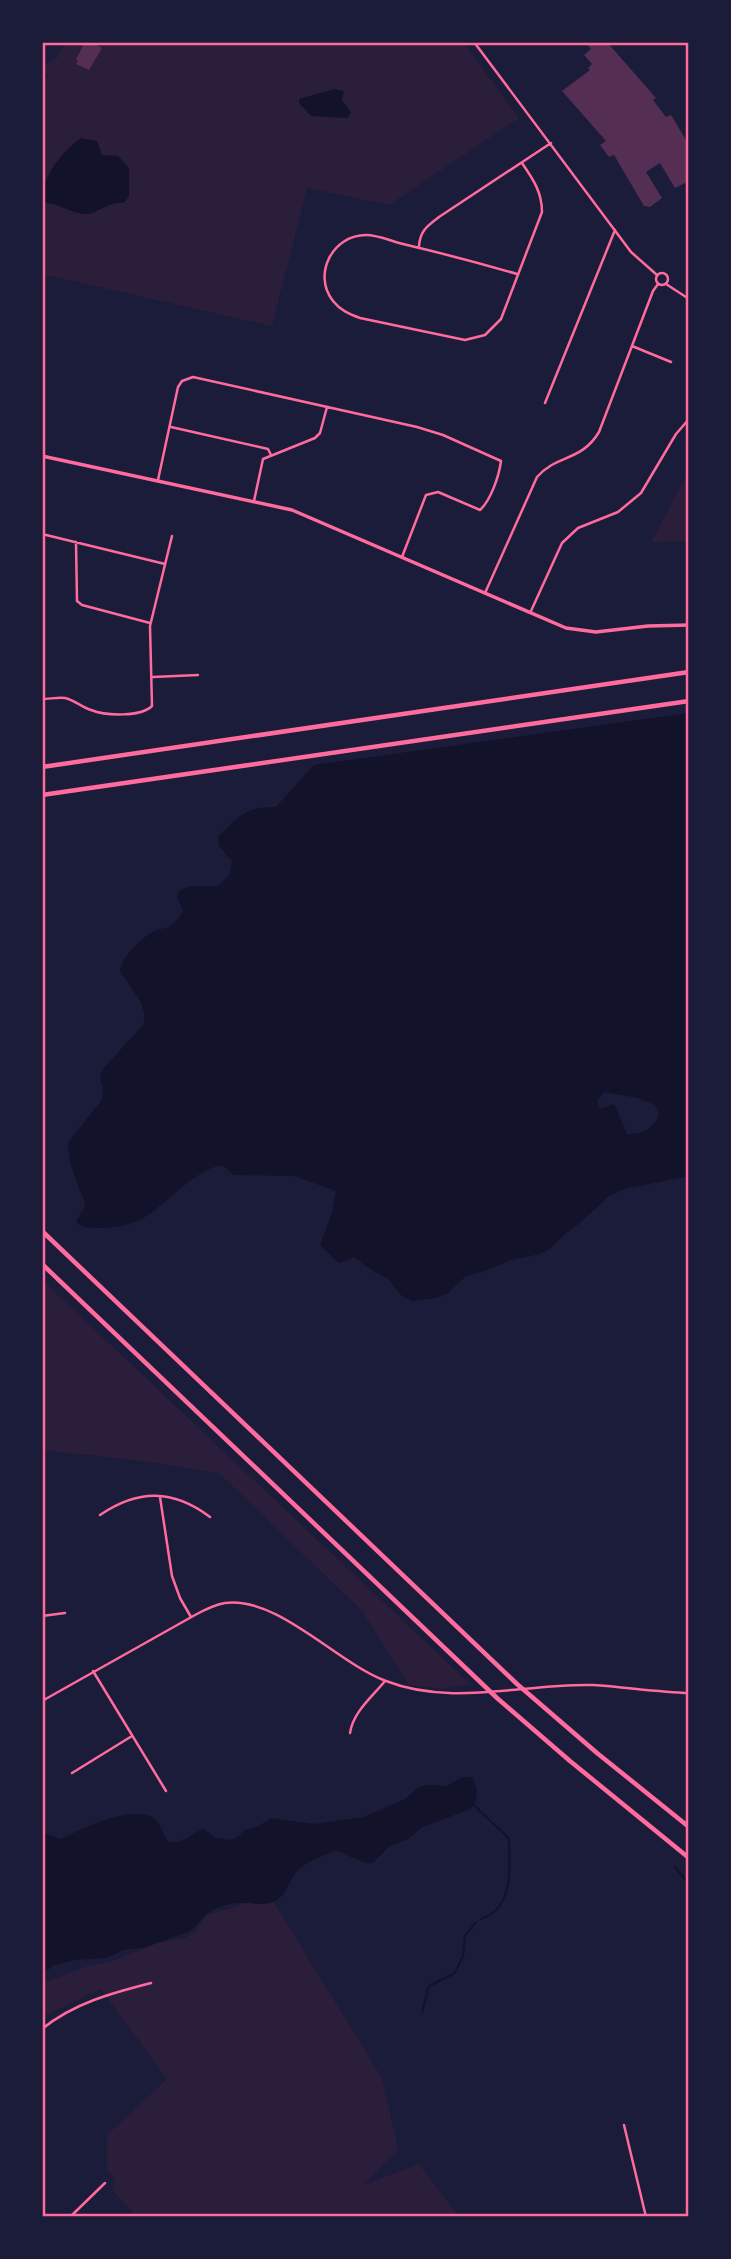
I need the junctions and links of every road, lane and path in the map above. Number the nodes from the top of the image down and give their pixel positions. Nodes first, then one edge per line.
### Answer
1 (474, 42) edge
2 (551, 143) junction
3 (522, 163) junction
4 (615, 230) junction
5 (419, 246) junction
6 (517, 274) junction
7 (657, 275) junction
8 (658, 284) junction
9 (666, 284) junction
10 (689, 299) edge
11 (632, 346) junction
12 (671, 362) dead end
13 (545, 403) dead end
14 (327, 407) junction
15 (689, 419) edge
16 (170, 427) junction
17 (271, 455) junction
18 (42, 456) edge
19 (158, 480) junction
20 (254, 501) junction
21 (42, 534) edge
22 (172, 536) dead end
23 (76, 542) junction
24 (402, 557) junction
25 (165, 564) junction
26 (485, 593) junction
27 (530, 613) junction
28 (150, 623) junction
29 (689, 625) edge
30 (689, 671) edge
31 (198, 674) dead end
32 (152, 677) junction
33 (42, 699) edge
34 (689, 701) edge
35 (42, 767) edge
36 (42, 795) edge
37 (42, 1231) edge
38 (42, 1264) edge
39 (160, 1497) junction
40 (100, 1515) dead end
41 (210, 1517) dead end
42 (65, 1613) dead end
43 (42, 1616) edge
44 (191, 1617) junction
45 (93, 1671) junction
46 (385, 1681) junction
47 (689, 1693) edge
48 (42, 1701) edge
49 (350, 1733) dead end
50 (132, 1736) junction
51 (72, 1773) dead end
52 (166, 1791) dead end
53 (689, 1827) edge
54 (689, 1858) edge
55 (151, 1983) dead end
56 (42, 2029) edge
57 (624, 2125) dead end
58 (104, 2183) dead end
59 (70, 2217) edge
60 (646, 2217) edge

1 - 2 street
2 - 3 street
2 - 4 street
3 - 5 street
3 - 6 street
4 - 7 street
4 - 13 street
5 - 6 street
5 - 6 street
7 - 8 street
7 - 9 street
8 - 9 street
8 - 11 street
9 - 10 street
11 - 12 street
11 - 26 street
14 - 16 street
14 - 17 street
14 - 24 street
15 - 27 street
16 - 17 street
16 - 19 street
17 - 20 street
18 - 19 main road
19 - 20 main road
20 - 24 main road
21 - 23 street
22 - 25 street
23 - 25 street
23 - 28 street
24 - 26 main road
25 - 28 street
26 - 27 main road
27 - 29 main road
28 - 32 street
30 - 35 highway
31 - 32 street
32 - 33 street
34 - 36 highway
37 - 53 highway
38 - 54 highway
39 - 40 street
39 - 41 street
39 - 44 street
42 - 43 street
44 - 45 street
44 - 46 street
45 - 48 street
45 - 50 street
46 - 47 street
46 - 49 street
50 - 51 street
50 - 52 street
55 - 56 street
57 - 60 street
58 - 59 street

